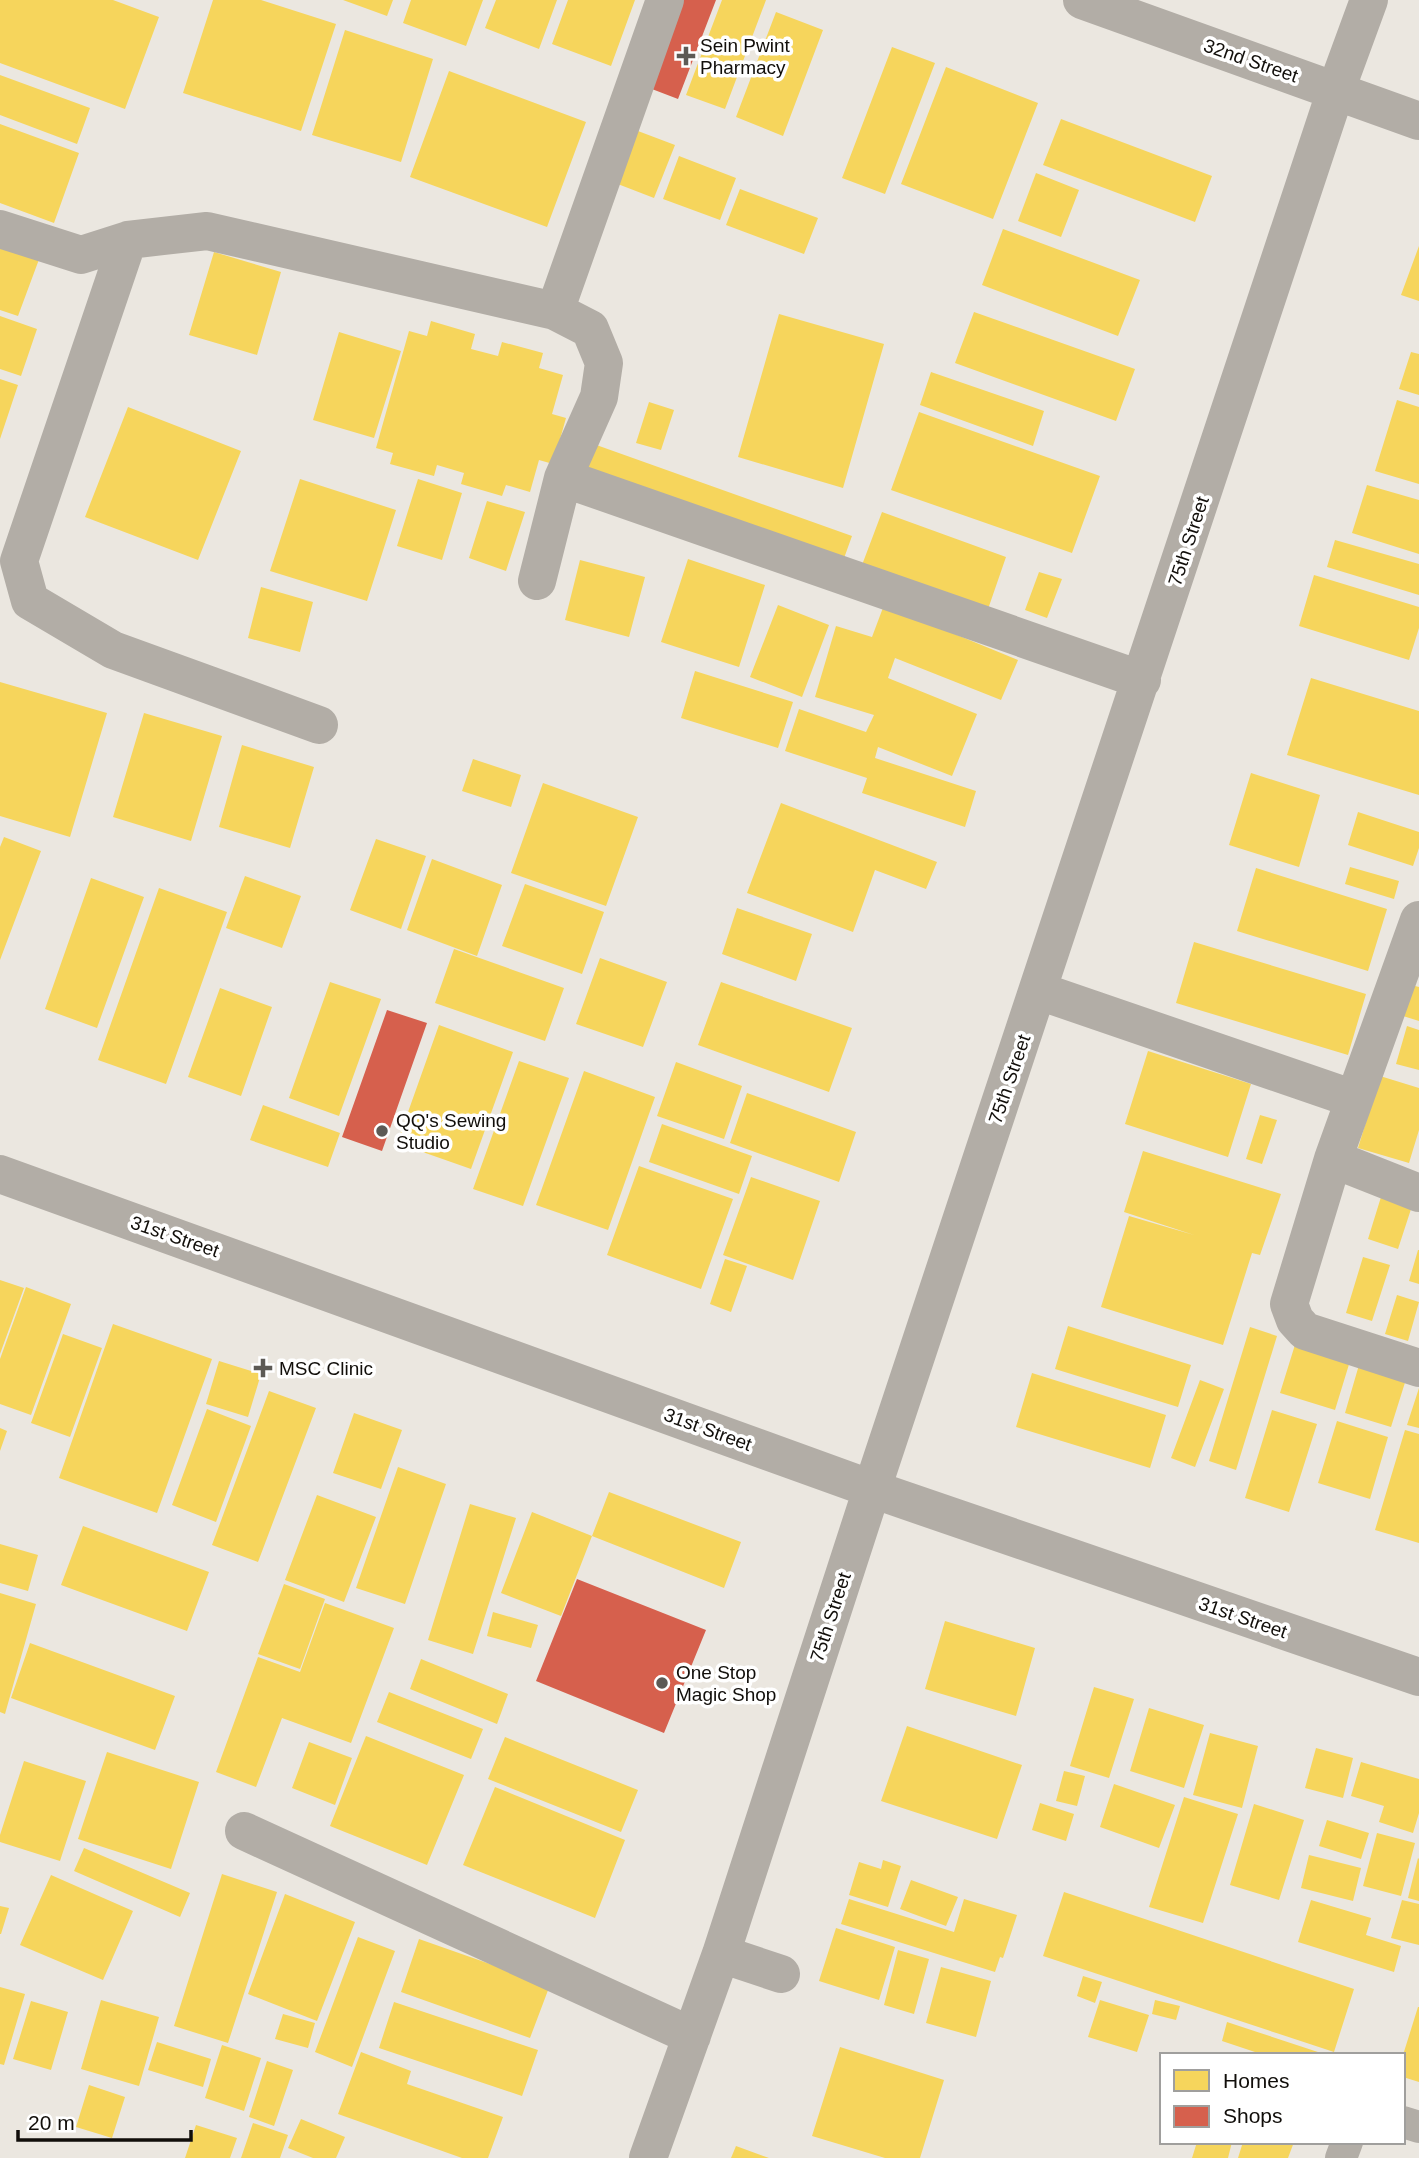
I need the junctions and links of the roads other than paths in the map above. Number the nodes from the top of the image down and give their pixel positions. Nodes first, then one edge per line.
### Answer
1 (665, 0) edge
2 (1082, 0) edge
3 (1369, 0) edge
4 (1336, 90) junction
5 (1419, 121) edge
6 (0, 229) edge
7 (128, 240) junction
8 (555, 311) junction
9 (564, 478) junction
10 (537, 581) dead end
11 (1142, 680) junction
12 (319, 725) dead end
13 (1419, 920) edge
14 (1410, 974) edge
15 (1039, 990) junction
16 (1354, 1099) junction
17 (1333, 1159) junction
18 (0, 1174) edge
19 (1419, 1193) edge
20 (1419, 1367) edge
21 (872, 1489) junction
22 (1419, 1677) edge
23 (244, 1831) dead end
24 (721, 1954) junction
25 (781, 1974) dead end
26 (692, 2036) junction
27 (649, 2158) edge

1 - 8 street
2 - 4 street, 32nd Street
3 - 4 street, 75th Street
4 - 5 street, 32nd Street
4 - 11 street, 75th Street
6 - 7 street
7 - 8 street
7 - 12 street
8 - 9 street
9 - 10 street
9 - 11 street
11 - 15 street, 75th Street
13 - 14 street
14 - 16 street
15 - 16 street
15 - 21 street, 75th Street
16 - 17 street
17 - 19 street
17 - 20 street
18 - 21 street, 31st Street
21 - 22 street, 31st Street
21 - 24 street, 75th Street
23 - 26 street
24 - 25 street
24 - 26 street, 75th Street
26 - 27 street, 75th Street

